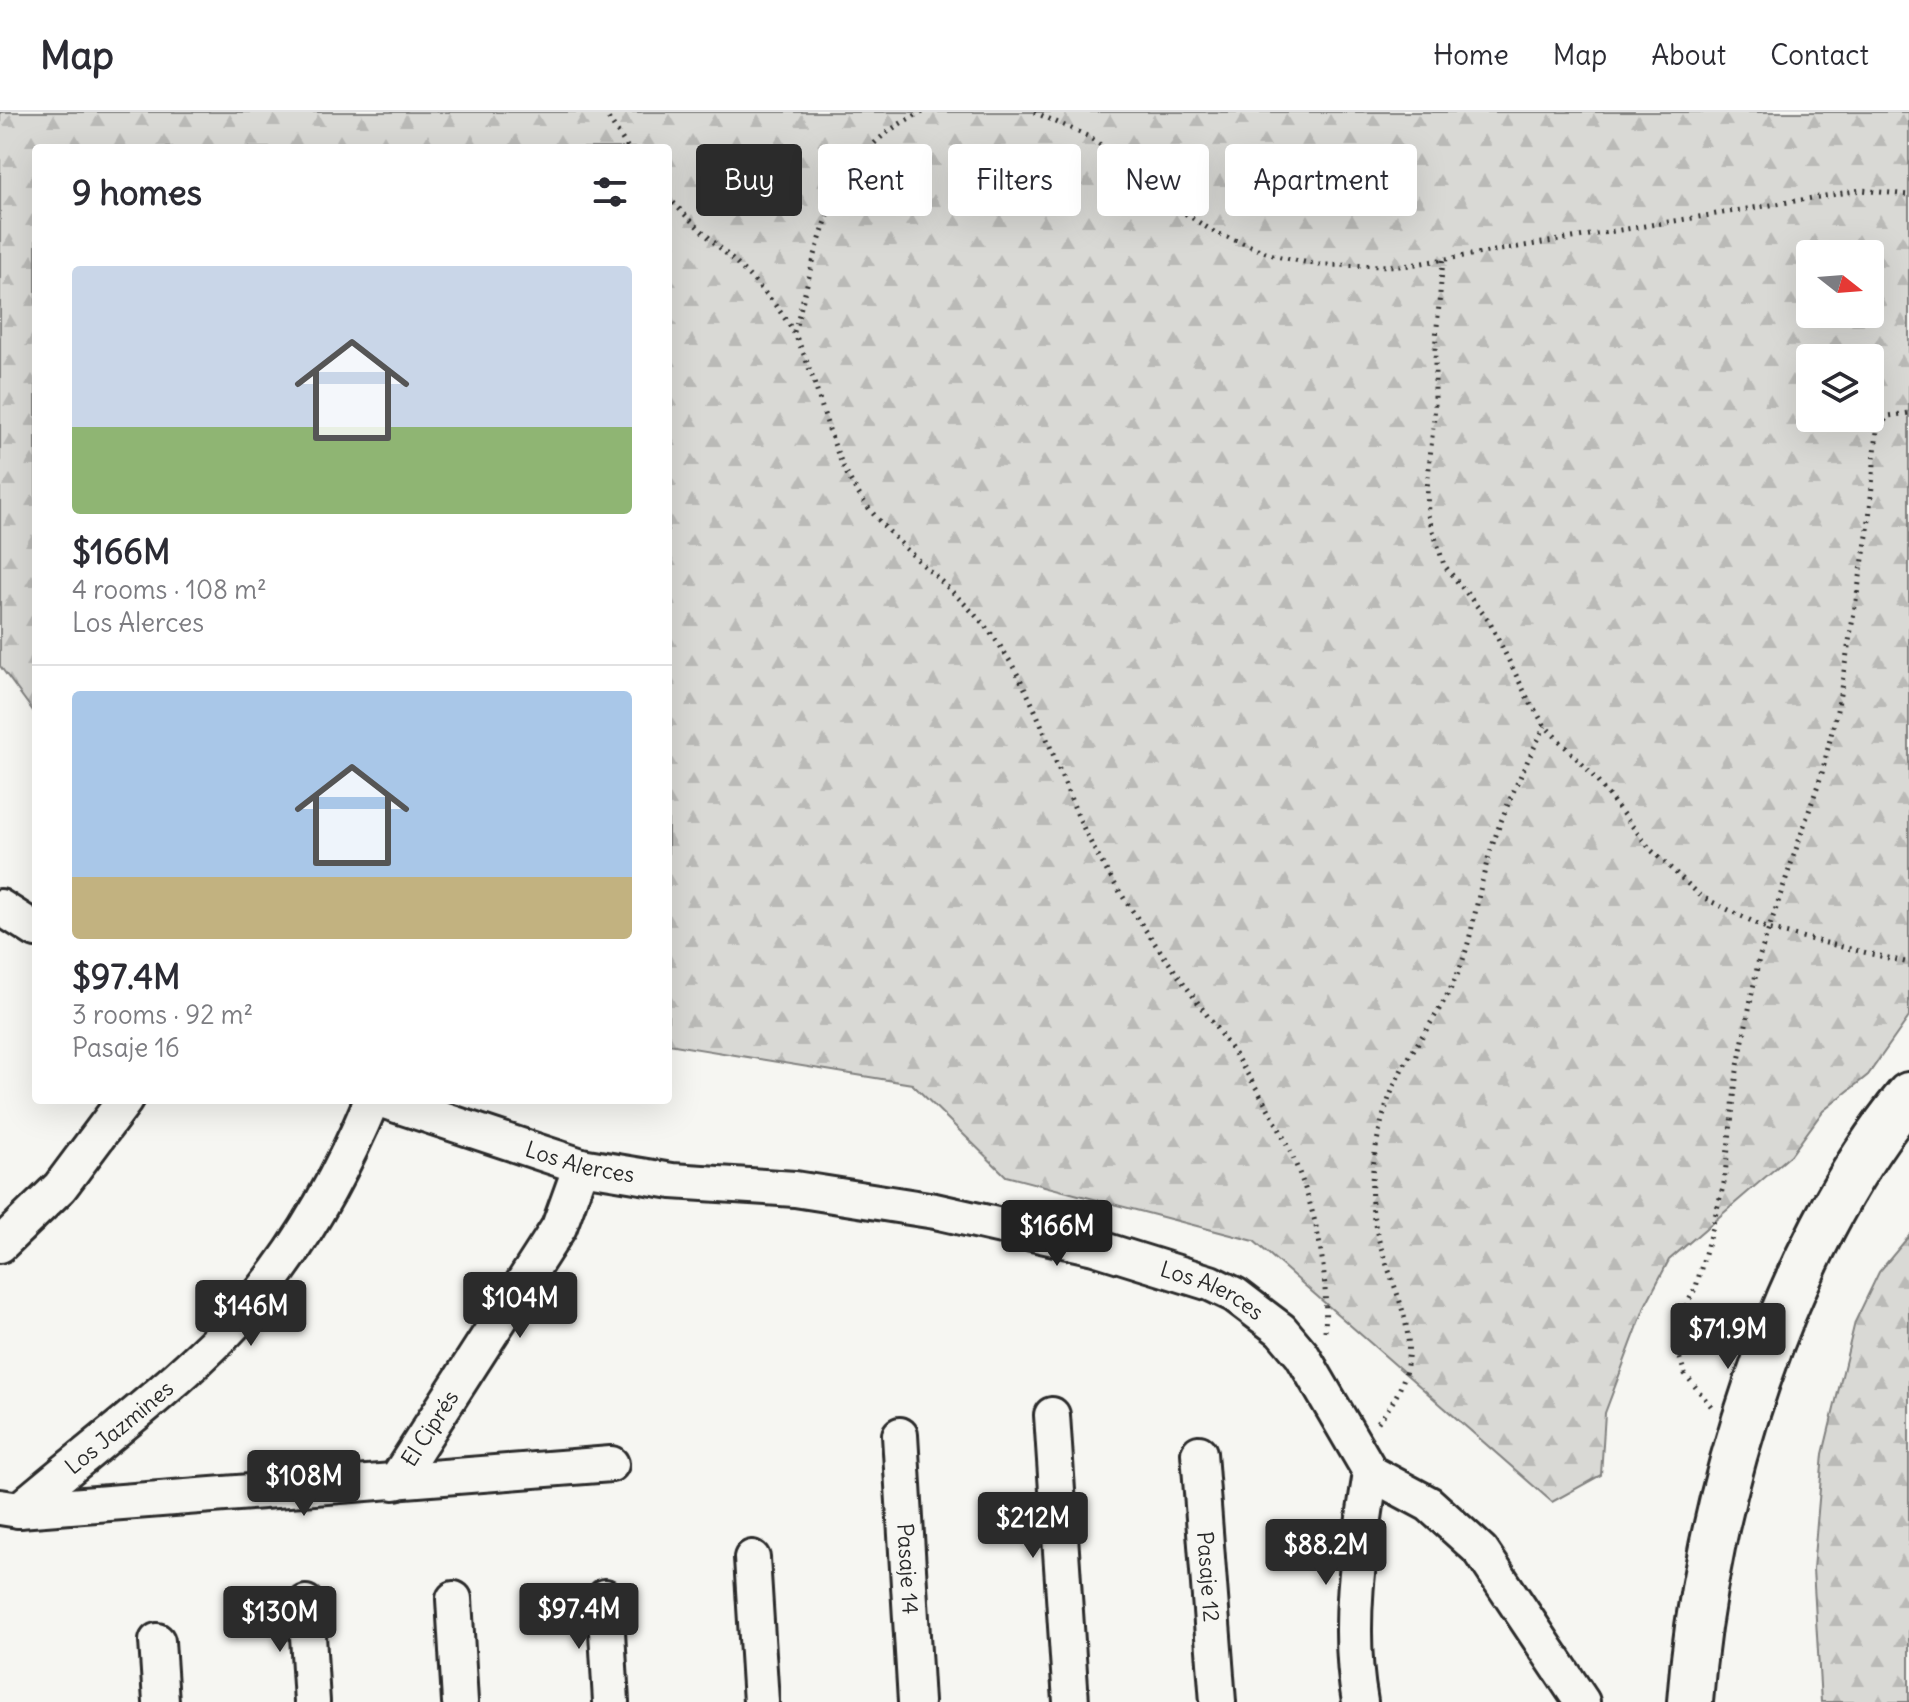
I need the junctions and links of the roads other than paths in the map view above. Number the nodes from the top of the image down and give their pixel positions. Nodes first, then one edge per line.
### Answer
1 (0, 907) edge
2 (32, 927) edge
3 (1909, 1095) edge
4 (122, 1104) edge
5 (370, 1104) edge
6 (394, 1104) edge
7 (581, 1166) junction
8 (0, 1245) edge
9 (1052, 1415) dead end
10 (900, 1435) dead end
11 (1199, 1453) dead end
12 (611, 1464) dead end
13 (1371, 1473) junction
14 (395, 1482) junction
15 (9, 1508) edge
16 (752, 1558) dead end
17 (605, 1597) dead end
18 (454, 1599) dead end
19 (306, 1603) dead end
20 (157, 1641) dead end
21 (161, 1702) edge
22 (312, 1702) edge
23 (460, 1702) edge
24 (611, 1702) edge
25 (761, 1702) edge
26 (916, 1702) edge
27 (1071, 1702) edge
28 (1218, 1702) edge
29 (1360, 1702) edge
30 (1582, 1702) edge
31 (1690, 1702) edge

1 - 2 street
3 - 31 street
4 - 8 street
5 - 15 street, Los Jazmines
6 - 7 street, Los Alerces
7 - 13 street, Los Alerces
7 - 14 street, El Ciprés
9 - 27 street
10 - 26 street, Pasaje 14
11 - 28 street, Pasaje 12
12 - 14 street
13 - 29 street
13 - 30 street
14 - 15 street
16 - 25 street
17 - 24 street
18 - 23 street
19 - 22 street
20 - 21 street

